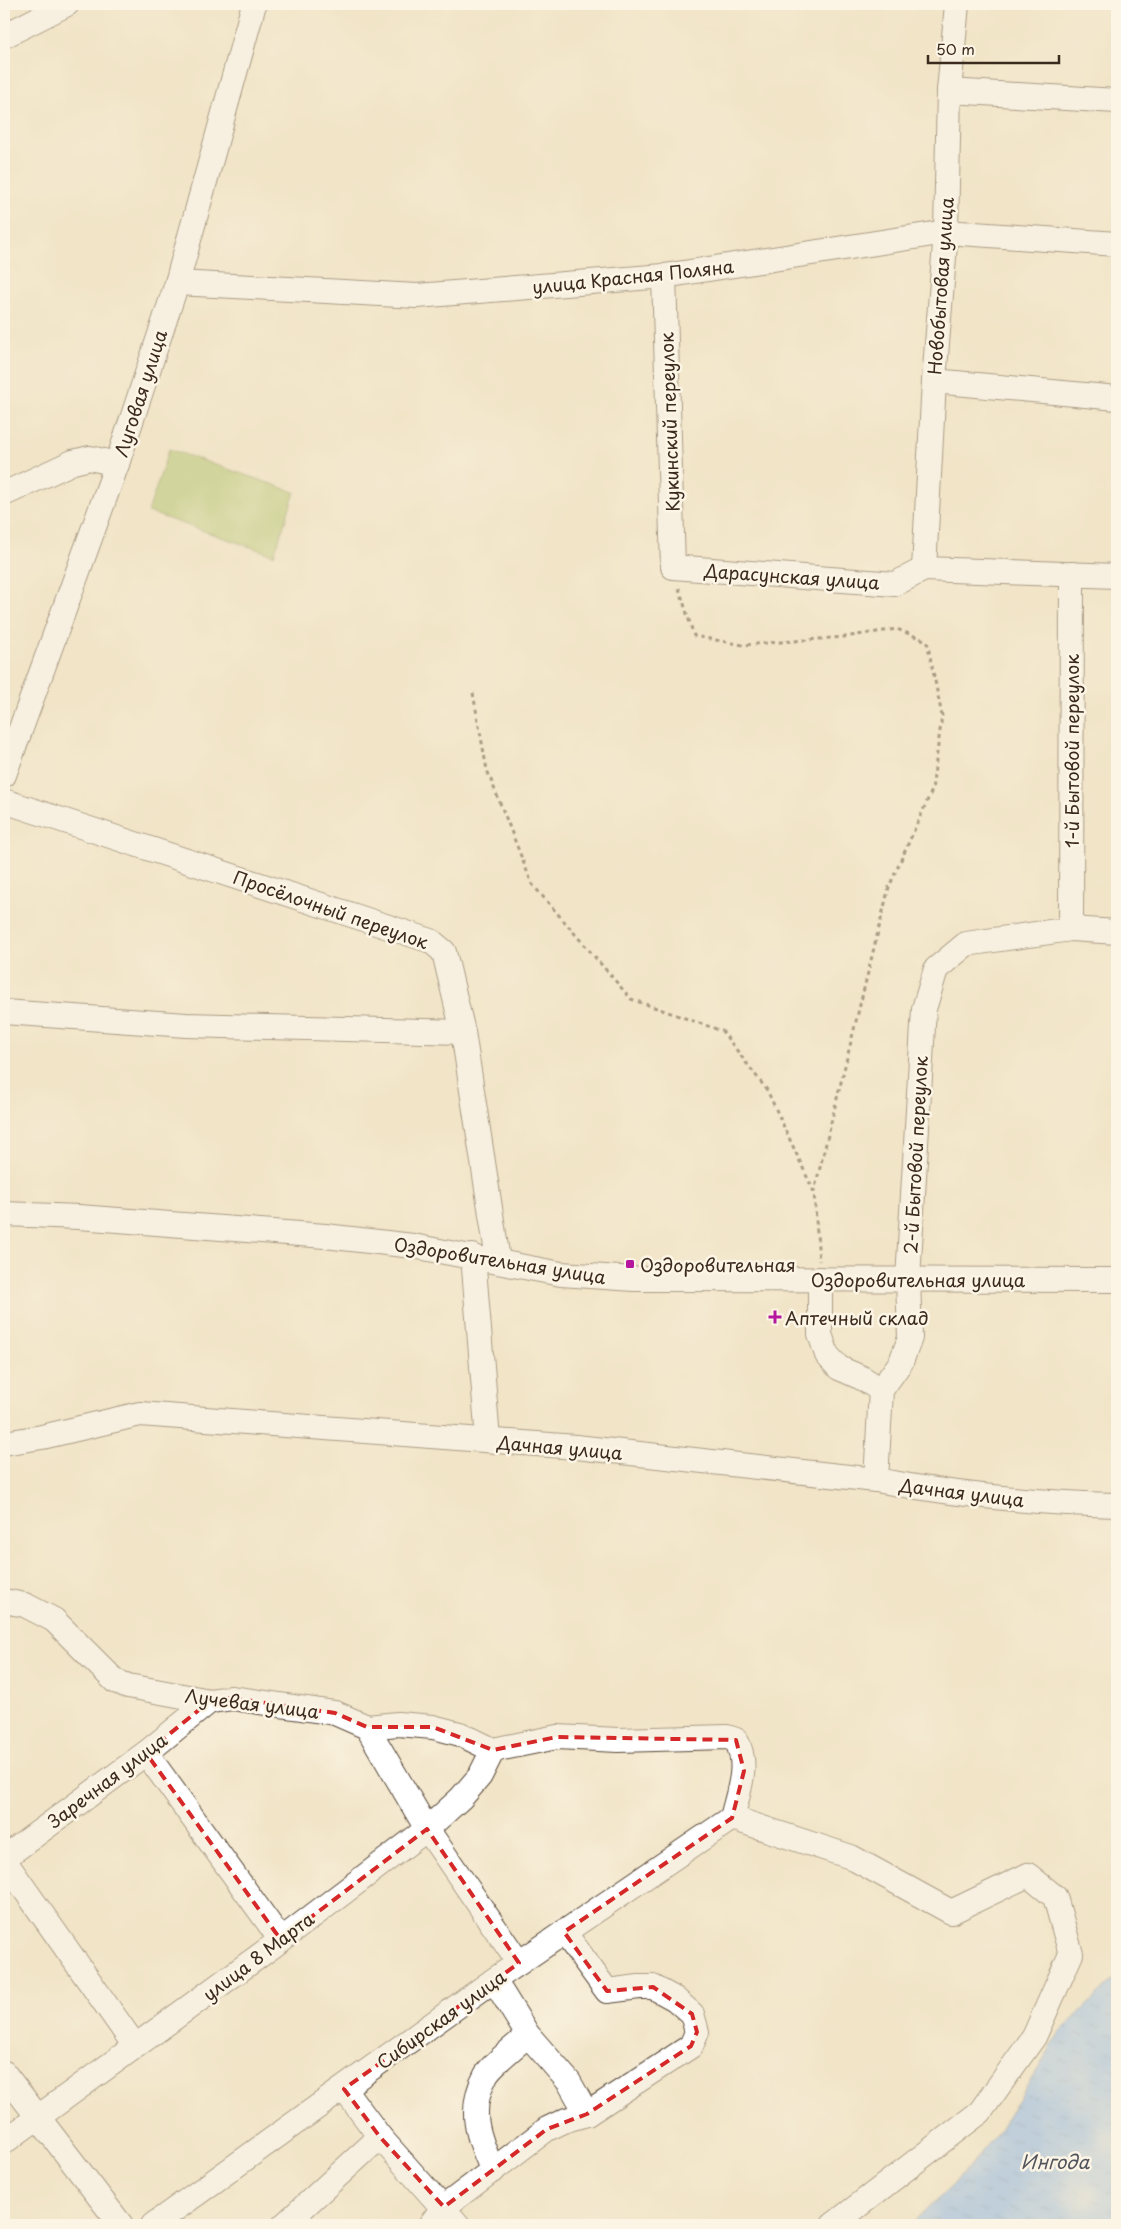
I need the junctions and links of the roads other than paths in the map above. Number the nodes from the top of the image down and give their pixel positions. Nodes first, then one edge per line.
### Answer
1 (67, 4) edge
2 (254, 4) edge
3 (957, 4) edge
4 (4, 36) edge
5 (949, 92) junction
6 (1117, 101) edge
7 (946, 232) junction
8 (1117, 244) edge
9 (664, 276) junction
10 (177, 282) junction
11 (934, 381) junction
12 (1117, 398) edge
13 (117, 464) junction
14 (4, 494) edge
15 (673, 567) joint
16 (924, 568) junction
17 (1072, 574) junction
18 (1117, 576) edge
19 (4, 775) edge
20 (4, 801) edge
21 (1071, 928) junction
22 (1117, 932) edge
23 (4, 1012) edge
24 (463, 1032) junction
25 (4, 1214) edge
26 (473, 1256) junction
27 (498, 1260) junction
28 (820, 1279) junction
29 (908, 1279) junction
30 (1117, 1280) edge
31 (882, 1390) junction
32 (488, 1440) junction
33 (4, 1443) edge
34 (876, 1480) junction
35 (1117, 1504) edge
36 (4, 1601) edge
37 (210, 1701) junction
38 (367, 1727) junction
39 (493, 1750) junction
40 (146, 1753) junction
41 (732, 1818) junction
42 (428, 1829) junction
43 (4, 1859) edge
44 (564, 1932) junction
45 (281, 1940) junction
46 (519, 1963) junction
47 (494, 1980) junction
48 (528, 2035) junction
49 (135, 2046) junction
50 (4, 2073) edge
51 (344, 2089) junction
52 (587, 2114) junction
53 (38, 2118) junction
54 (380, 2137) junction
55 (4, 2142) edge
56 (492, 2171) junction
57 (444, 2219) edge
58 (121, 2225) edge
59 (153, 2225) edge
60 (284, 2225) edge
61 (833, 2225) edge

1 - 4 street
2 - 10 street, Луговая улица
3 - 5 street, Новобытовая улица
5 - 6 street
5 - 7 street, Новобытовая улица
7 - 8 street, улица Красная Поляна
7 - 9 street, улица Красная Поляна
7 - 11 street, Новобытовая улица
9 - 10 street, улица Красная Поляна
9 - 15 street, Кукинский переулок
10 - 13 street, Луговая улица
11 - 12 street
11 - 16 street, Новобытовая улица
13 - 14 street
13 - 19 street, Луговая улица
15 - 16 street, Дарасунская улица
16 - 17 street
17 - 18 street
17 - 21 street, 1-й Бытовой переулок
20 - 24 street, Просёлочный переулок
21 - 22 street, 2-й Бытовой переулок
21 - 29 street, 2-й Бытовой переулок
23 - 24 street
24 - 27 street, Просёлочный переулок
25 - 26 street, Оздоровительная улица
26 - 27 street, Оздоровительная улица
26 - 32 street
27 - 28 street, Оздоровительная улица
28 - 29 street, Оздоровительная улица
28 - 31 street
29 - 30 street, Оздоровительная улица
29 - 31 street, 2-й Бытовой переулок
31 - 34 street
32 - 33 street, Дачная улица
32 - 34 street, Дачная улица
34 - 35 street, Дачная улица
36 - 37 street, Лучевая улица
37 - 38 street, Лучевая улица
37 - 40 street, Заречная улица
38 - 39 street
38 - 42 street
39 - 41 street
39 - 42 street, улица 8 Марта
40 - 43 street, Заречная улица
40 - 45 street
41 - 44 street, Сибирская улица
41 - 61 street
42 - 45 street, улица 8 Марта
42 - 46 street
43 - 49 street
44 - 46 street, Сибирская улица
44 - 52 street
45 - 49 street, улица 8 Марта
46 - 47 street, Сибирская улица
47 - 48 street
47 - 51 street, Сибирская улица
48 - 52 street
48 - 56 street
49 - 53 street, улица 8 Марта
50 - 53 street
51 - 54 street
51 - 59 street, Сибирская улица
52 - 56 street
53 - 55 street, улица 8 Марта
53 - 58 street
54 - 57 street
54 - 60 street
56 - 57 street

